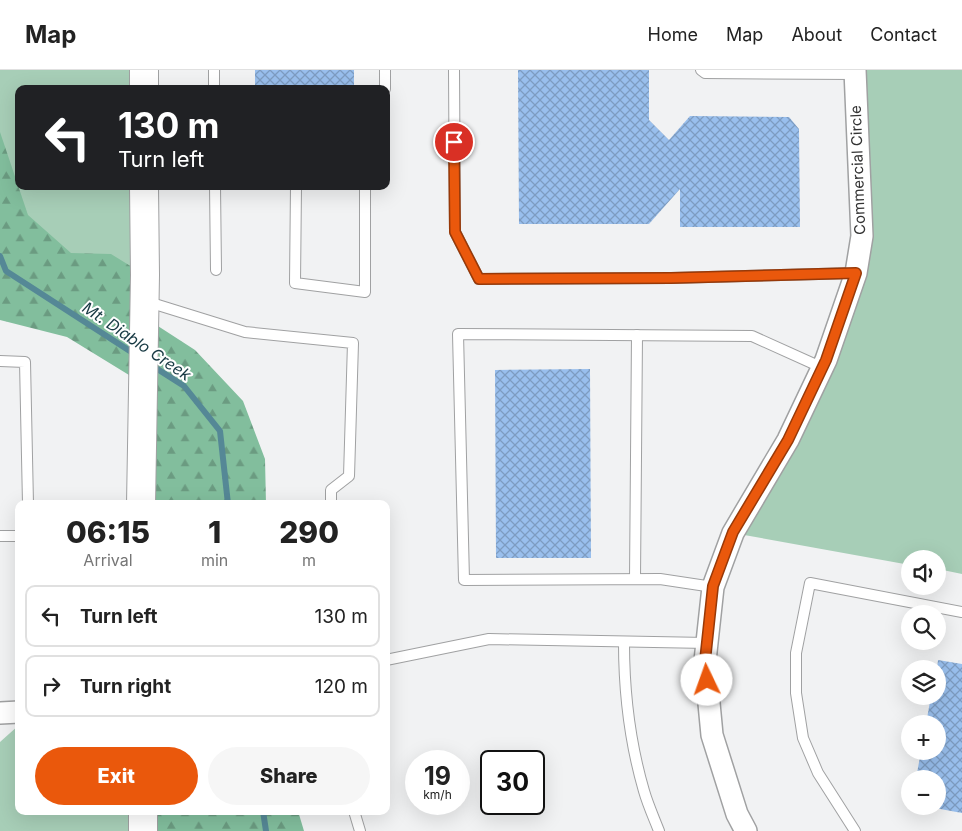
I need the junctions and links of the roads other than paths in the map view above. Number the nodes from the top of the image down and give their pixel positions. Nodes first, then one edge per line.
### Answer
1 (144, 70) edge
2 (214, 70) edge
3 (385, 70) edge
4 (454, 70) edge
5 (701, 70) edge
6 (855, 72) edge
7 (144, 85) edge
8 (214, 85) edge
9 (385, 85) edge
10 (144, 190) edge
11 (215, 190) edge
12 (296, 190) edge
13 (365, 190) edge
14 (216, 270) dead end
15 (856, 273) junction
16 (145, 288) junction
17 (637, 335) junction
18 (0, 361) edge
19 (822, 368) junction
20 (28, 500) edge
21 (141, 500) edge
22 (331, 500) edge
23 (0, 536) edge
24 (15, 536) edge
25 (635, 579) junction
26 (713, 586) junction
27 (962, 612) edge
28 (624, 643) junction
29 (707, 643) junction
30 (390, 659) edge
31 (15, 712) edge
32 (0, 713) edge
33 (143, 815) edge
34 (355, 815) edge
35 (143, 831) edge
36 (360, 831) edge
37 (659, 831) edge
38 (746, 831) edge
39 (855, 831) edge

1 - 7 street
2 - 8 lane
3 - 9 lane
4 - 15 lane
5 - 6 lane
6 - 15 street, Commercial Circle
10 - 16 street
11 - 14 lane
12 - 13 lane
15 - 19 street, Commercial Circle
16 - 21 street
16 - 22 lane
17 - 19 lane
17 - 25 lane
17 - 25 lane
18 - 20 lane
19 - 26 street, Commercial Circle
23 - 24 lane
25 - 26 lane
26 - 29 street, Commercial Circle
27 - 39 lane
28 - 29 lane
28 - 30 lane
28 - 37 lane
29 - 38 street, Commercial Circle
31 - 32 street
33 - 35 street
34 - 36 lane

